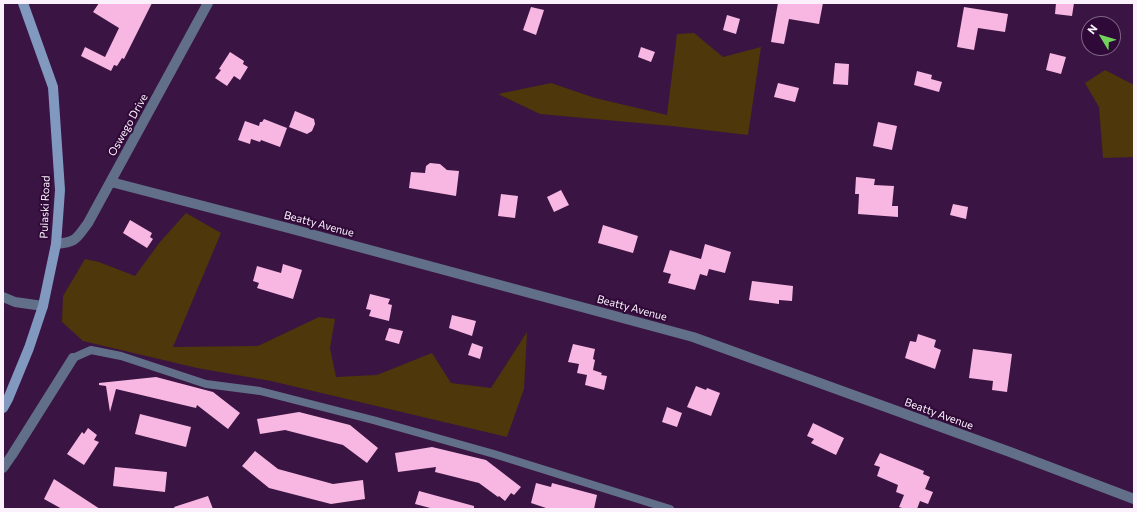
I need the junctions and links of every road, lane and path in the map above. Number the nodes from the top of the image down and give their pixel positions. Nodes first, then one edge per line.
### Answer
1 (23, 3) edge
2 (208, 3) edge
3 (111, 182) junction
4 (56, 244) junction
5 (3, 297) edge
6 (43, 306) junction
7 (73, 358) joint
8 (3, 408) edge
9 (3, 468) edge
10 (1134, 499) edge
11 (670, 509) edge

1 - 4 main road, Pulaski Road
2 - 3 street, Oswego Drive
3 - 4 street, Oswego Drive
3 - 10 street, Beatty Avenue
4 - 6 main road, Pulaski Road
5 - 6 street
6 - 8 main road, Pulaski Road
7 - 9 street
7 - 11 lane

